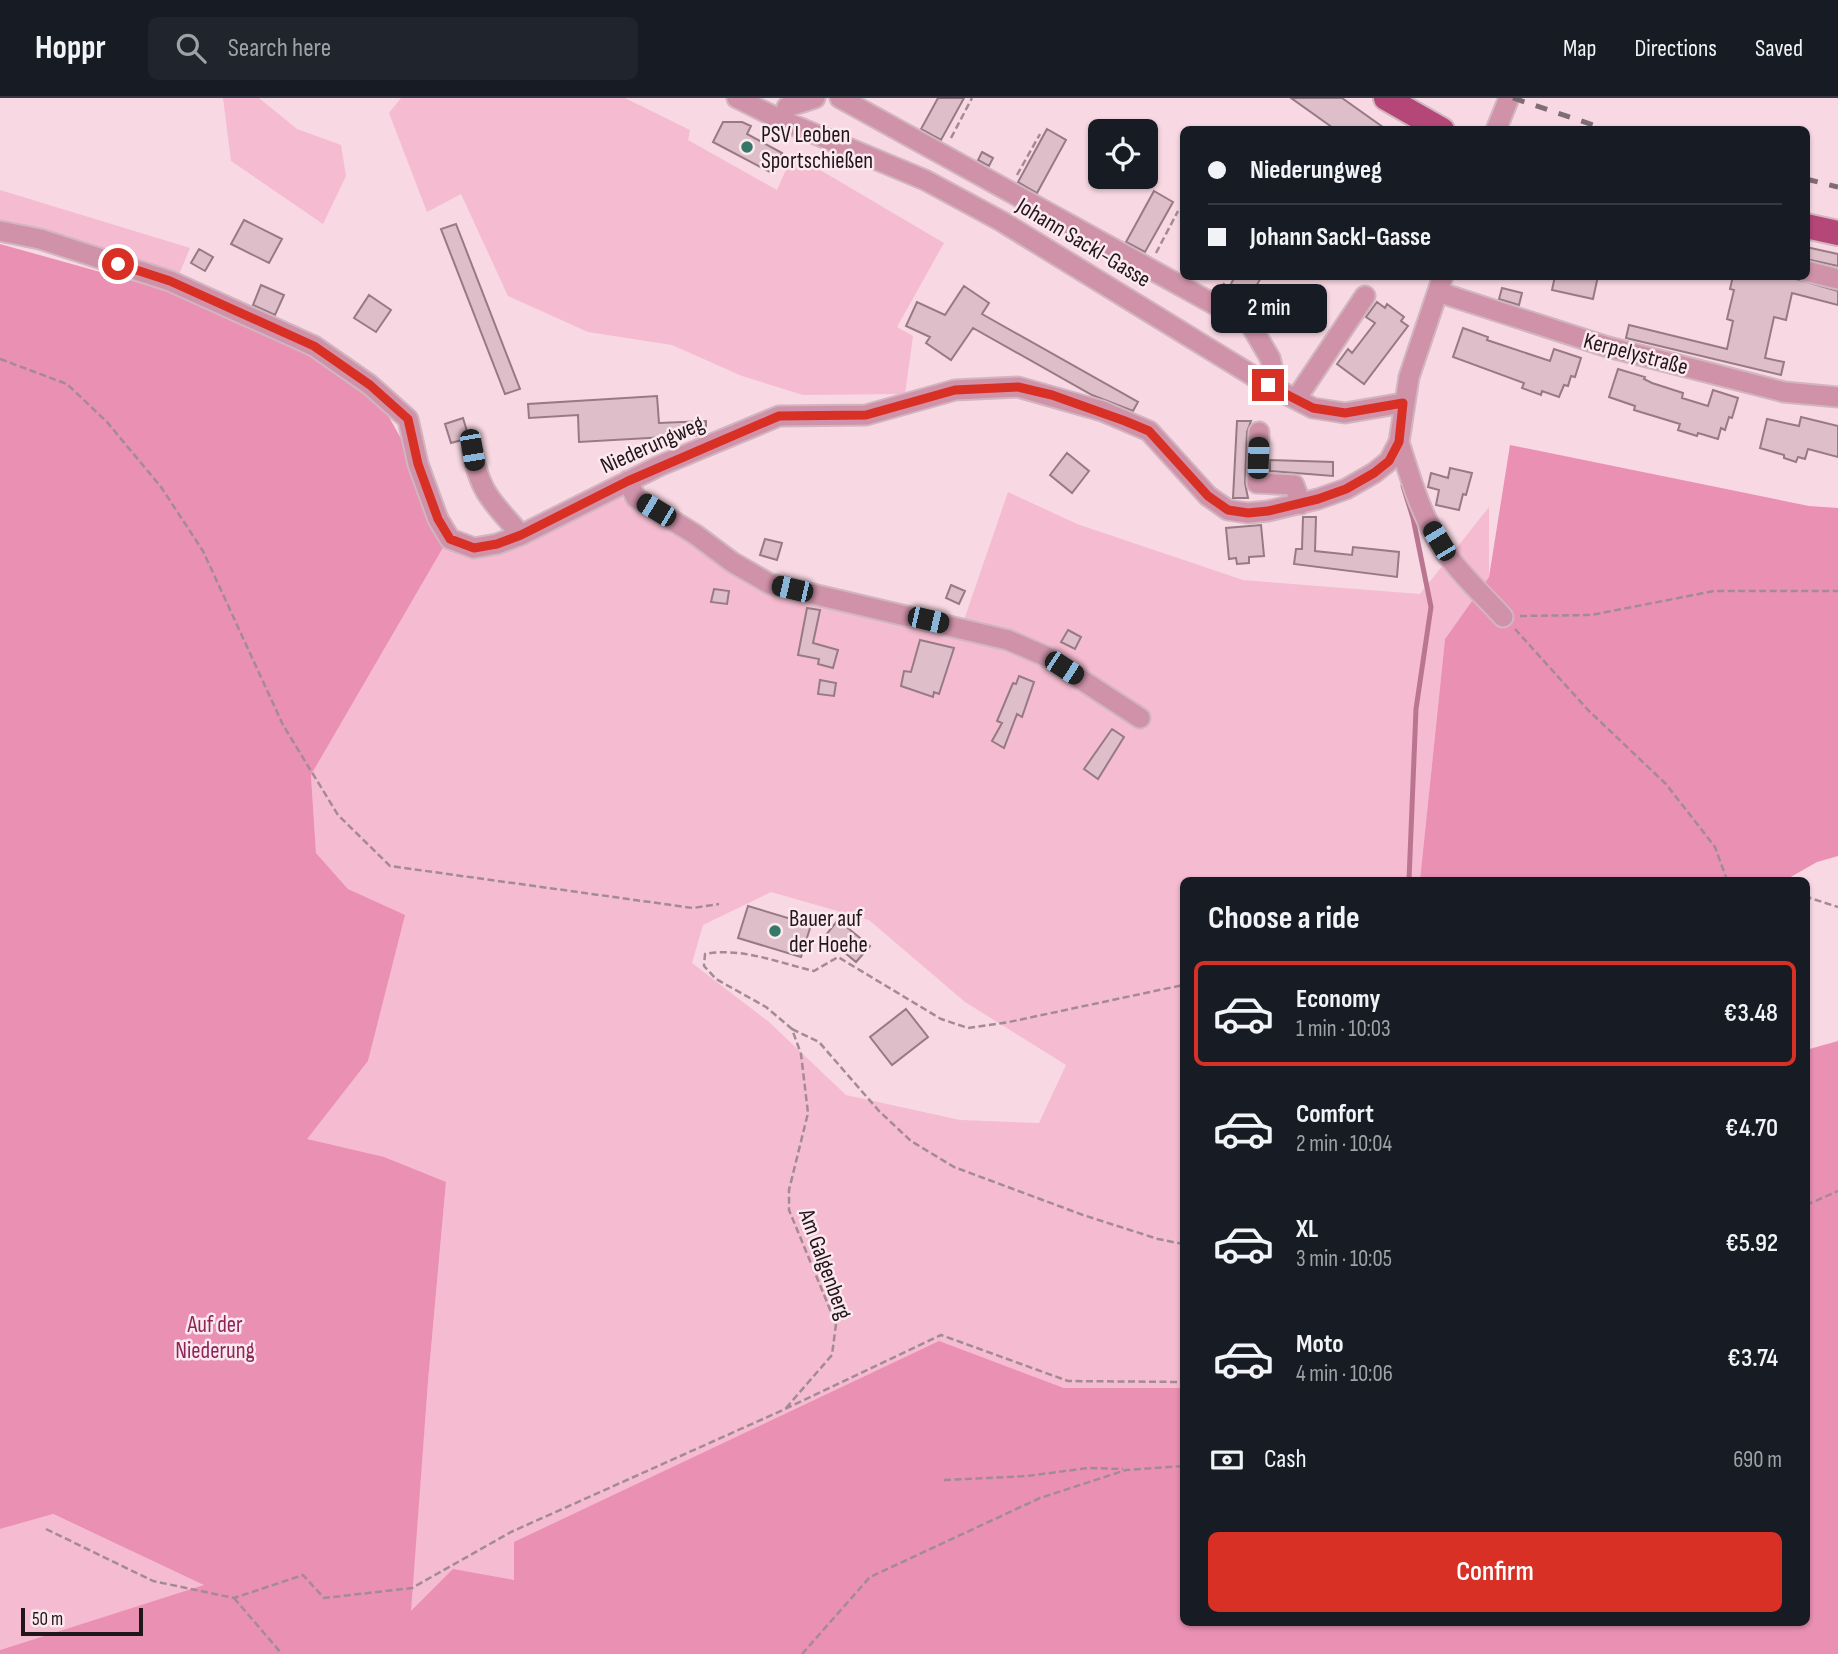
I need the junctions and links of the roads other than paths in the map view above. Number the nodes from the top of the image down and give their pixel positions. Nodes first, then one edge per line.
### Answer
1 (737, 98) edge
2 (815, 98) edge
3 (840, 98) edge
4 (1386, 98) edge
5 (1509, 98) edge
6 (786, 108) edge
7 (1435, 126) edge
8 (1498, 126) edge
9 (1810, 227) edge
10 (0, 231) edge
11 (1838, 233) edge
12 (1810, 272) edge
13 (1838, 279) edge
14 (1440, 284) edge
15 (1365, 296) dead end
16 (1268, 385) junction
17 (1838, 397) edge
18 (1296, 399) junction
19 (1403, 403) junction
20 (1259, 432) dead end
21 (1399, 442) junction
22 (472, 450) dead end
23 (628, 481) junction
24 (1301, 504) junction
25 (521, 535) junction
26 (1503, 617) road end
27 (1140, 718) dead end

1 - 6 street, Johann Sackl-Gasse
2 - 6 street
3 - 16 street
4 - 7 main road
5 - 8 street
6 - 16 street, Johann Sackl-Gasse
9 - 11 main road
10 - 25 street, Niederungweg
12 - 13 street
14 - 17 street, Kerpelystraße
14 - 19 street
15 - 18 street
16 - 18 street, Johann Sackl-Gasse
18 - 19 street, Johann Sackl-Gasse
19 - 21 street
20 - 24 street
21 - 24 street, Niederungweg
21 - 26 street
22 - 25 street
23 - 24 street, Niederungweg
23 - 25 street, Niederungweg
23 - 27 street

